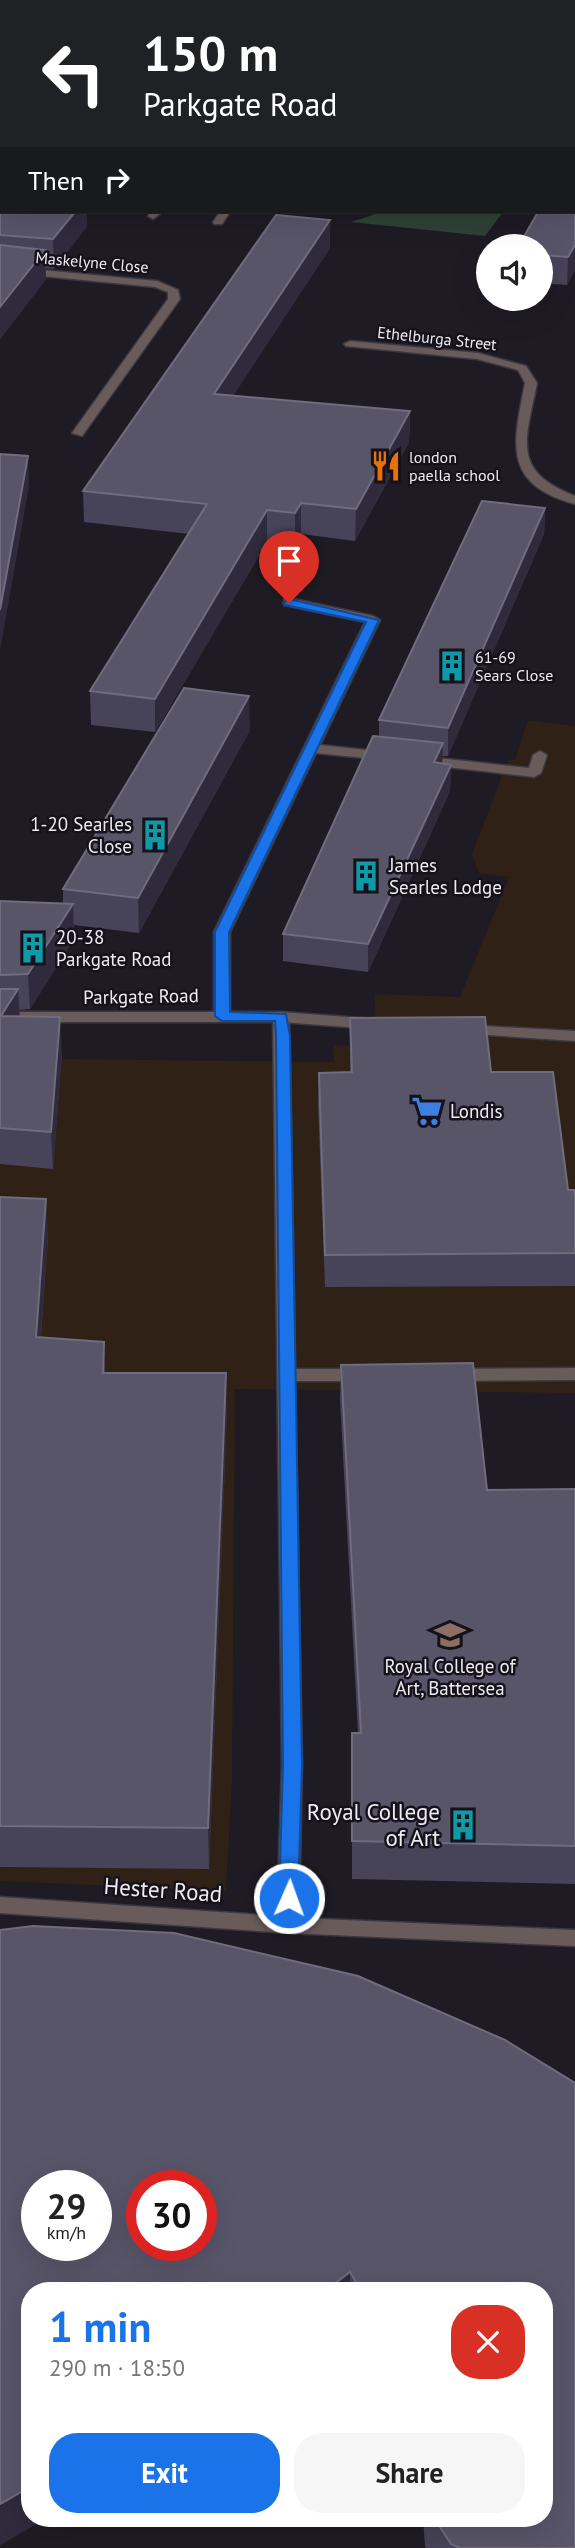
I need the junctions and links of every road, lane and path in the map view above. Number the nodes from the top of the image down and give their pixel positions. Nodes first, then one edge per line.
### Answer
1 (224, 214) edge
2 (218, 222) dead end
3 (0, 269) edge
4 (350, 344) dead end
5 (78, 433) dead end
6 (575, 500) edge
7 (289, 603) dead end
8 (310, 748) junction
9 (540, 755) dead end
10 (222, 1016) junction
11 (0, 1017) edge
12 (281, 1017) junction
13 (389, 1025) edge
14 (442, 1028) edge
15 (575, 1036) edge
16 (575, 1374) edge
17 (287, 1375) junction
18 (389, 1375) edge
19 (429, 1375) edge
20 (0, 1905) edge
21 (288, 1925) junction
22 (575, 1938) edge

1 - 2 street
3 - 5 street, Maskelyne Close
4 - 6 street, Ethelburga Street
7 - 8 street
8 - 9 street
8 - 10 street
10 - 11 street, Parkgate Road
10 - 12 street, Parkgate Road
12 - 13 street, Parkgate Road
12 - 17 street
14 - 15 street
16 - 19 street
17 - 18 street
17 - 21 street
20 - 21 street, Hester Road
21 - 22 street, Hester Road

